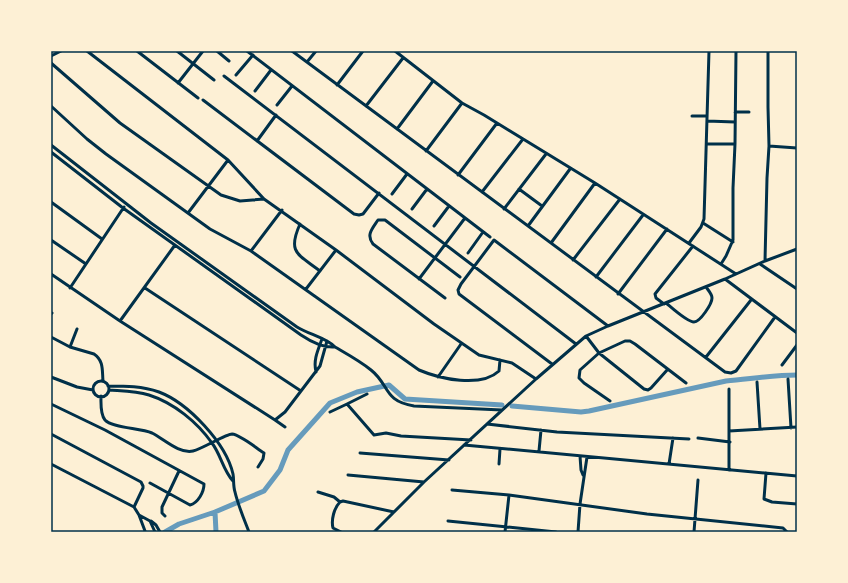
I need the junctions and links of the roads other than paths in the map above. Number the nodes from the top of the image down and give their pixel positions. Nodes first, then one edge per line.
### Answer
1 (61, 51) edge
2 (87, 51) edge
3 (137, 51) edge
4 (177, 51) edge
5 (203, 51) edge
6 (217, 51) edge
7 (247, 51) edge
8 (292, 51) edge
9 (316, 51) edge
10 (363, 51) edge
11 (395, 51) edge
12 (708, 51) edge
13 (736, 51) edge
14 (768, 51) edge
15 (253, 55) junction
16 (51, 56) edge
17 (403, 58) junction
18 (229, 61) dead end
19 (307, 62) junction
20 (51, 63) edge
21 (193, 64) junction
22 (271, 70) junction
23 (224, 76) dead end
24 (236, 76) dead end
25 (214, 80) dead end
26 (433, 81) junction
27 (178, 83) junction
28 (336, 85) junction
29 (292, 86) junction
30 (255, 91) dead end
31 (198, 98) dead end
32 (203, 100) dead end
33 (462, 103) junction
34 (277, 105) dead end
35 (51, 106) edge
36 (366, 106) junction
37 (735, 112) junction
38 (749, 112) dead end
39 (276, 116) junction
40 (692, 116) dead end
41 (707, 116) junction
42 (707, 120) junction
43 (735, 122) junction
44 (496, 123) junction
45 (397, 129) junction
46 (523, 139) junction
47 (257, 140) junction
48 (707, 144) junction
49 (735, 144) junction
50 (51, 145) edge
51 (769, 146) junction
52 (797, 148) edge
53 (426, 151) junction
54 (51, 152) edge
55 (546, 154) junction
56 (228, 160) junction
57 (570, 169) junction
58 (407, 174) junction
59 (458, 175) junction
60 (595, 183) junction
61 (208, 187) junction
62 (519, 189) junction
63 (427, 190) junction
64 (482, 192) junction
65 (379, 193) junction
66 (392, 194) dead end
67 (264, 198) junction
68 (620, 200) junction
69 (51, 202) edge
70 (126, 204) junction
71 (449, 206) junction
72 (542, 206) junction
73 (123, 208) junction
74 (412, 209) dead end
75 (504, 209) junction
76 (282, 210) junction
77 (188, 213) junction
78 (642, 215) junction
79 (464, 218) junction
80 (703, 223) junction
81 (300, 224) junction
82 (434, 226) dead end
83 (528, 226) junction
84 (667, 229) junction
85 (483, 232) junction
86 (490, 237) dead end
87 (102, 239) junction
88 (51, 240) edge
89 (177, 242) junction
90 (732, 242) junction
91 (551, 243) junction
92 (689, 243) junction
93 (445, 244) junction
94 (175, 245) junction
95 (692, 246) junction
96 (797, 249) edge
97 (336, 250) junction
98 (251, 251) junction
99 (468, 253) dead end
100 (435, 258) junction
101 (573, 260) junction
102 (765, 261) junction
103 (86, 264) junction
104 (721, 264) junction
105 (760, 264) junction
106 (475, 266) junction
107 (320, 271) junction
108 (51, 274) edge
109 (736, 274) junction
110 (460, 277) dead end
111 (596, 277) junction
112 (419, 279) junction
113 (725, 280) junction
114 (706, 287) junction
115 (70, 288) junction
116 (145, 288) junction
117 (306, 289) junction
118 (797, 289) edge
119 (618, 294) junction
120 (445, 298) dead end
121 (752, 300) junction
122 (665, 303) junction
123 (644, 312) junction
124 (775, 317) junction
125 (120, 321) junction
126 (608, 326) junction
127 (77, 329) dead end
128 (797, 333) edge
129 (586, 336) junction
130 (51, 337) edge
131 (322, 339) junction
132 (327, 341) junction
133 (320, 344) junction
134 (461, 344) junction
135 (576, 344) junction
136 (797, 345) edge
137 (326, 346) junction
138 (70, 347) junction
139 (335, 347) junction
140 (599, 353) junction
141 (706, 357) junction
142 (500, 360) junction
143 (552, 364) junction
144 (782, 365) dead end
145 (668, 369) junction
146 (316, 372) junction
147 (438, 376) junction
148 (51, 377) edge
149 (536, 378) junction
150 (788, 379) dead end
151 (102, 381) junction
152 (757, 382) dead end
153 (686, 383) dead end
154 (108, 388) junction
155 (729, 389) dead end
156 (93, 390) junction
157 (301, 391) junction
158 (157, 392) junction
159 (367, 394) dead end
160 (102, 396) junction
161 (155, 397) junction
162 (610, 401) dead end
163 (51, 404) edge
164 (347, 404) junction
165 (502, 410) junction
166 (189, 411) junction
167 (330, 412) dead end
168 (185, 415) junction
169 (275, 420) junction
170 (487, 424) junction
171 (285, 427) dead end
172 (797, 427) edge
173 (791, 428) junction
174 (541, 430) junction
175 (760, 430) junction
176 (729, 431) junction
177 (51, 434) edge
178 (673, 438) junction
179 (689, 438) dead end
180 (698, 438) dead end
181 (470, 440) junction
182 (217, 441) junction
183 (730, 442) junction
184 (212, 443) junction
185 (464, 445) junction
186 (500, 449) junction
187 (539, 451) junction
188 (360, 453) dead end
189 (580, 456) junction
190 (587, 457) junction
191 (449, 460) junction
192 (51, 464) edge
193 (499, 464) dead end
194 (669, 464) junction
195 (258, 468) dead end
196 (729, 470) junction
197 (179, 471) junction
198 (766, 473) junction
199 (348, 475) dead end
200 (583, 475) junction
201 (797, 476) edge
202 (698, 480) dead end
203 (233, 481) junction
204 (424, 482) junction
205 (150, 483) dead end
206 (452, 490) dead end
207 (318, 492) dead end
208 (168, 493) junction
209 (509, 495) junction
210 (340, 502) junction
211 (580, 504) junction
212 (797, 504) edge
213 (134, 507) junction
214 (394, 512) junction
215 (139, 515) junction
216 (165, 516) dead end
217 (695, 519) junction
218 (150, 521) junction
219 (448, 521) dead end
220 (506, 527) junction
221 (145, 532) edge
222 (155, 532) edge
223 (160, 532) edge
224 (249, 532) edge
225 (341, 532) edge
226 (374, 532) edge
227 (505, 532) edge
228 (556, 532) edge
229 (578, 532) edge
230 (694, 532) edge
231 (787, 532) edge

1 - 16 street
2 - 56 street
3 - 27 street
4 - 21 street
5 - 21 street
6 - 18 street
7 - 15 street
8 - 19 street
9 - 19 street
10 - 28 street
11 - 17 street
12 - 41 street
13 - 37 street
14 - 51 street
15 - 22 street
15 - 24 street
17 - 26 street
17 - 36 street
19 - 28 street
20 - 61 street
21 - 25 street
21 - 27 street
22 - 29 street
22 - 30 street
23 - 39 street
26 - 33 street
26 - 45 street
27 - 31 street
28 - 36 street
29 - 34 street
29 - 58 street
32 - 47 street
33 - 44 street
33 - 53 street
35 - 77 street
36 - 45 street
37 - 38 street
37 - 43 street
39 - 47 street
39 - 65 street
40 - 41 street
41 - 42 street
42 - 43 street
42 - 48 street
43 - 49 street
44 - 46 street
44 - 59 street
45 - 53 street
46 - 55 street
46 - 64 street
47 - 65 street
48 - 49 street
48 - 80 street
49 - 90 street
50 - 70 street
51 - 52 street
51 - 102 street
53 - 59 street
54 - 73 street
55 - 57 street
55 - 62 street
56 - 61 street
56 - 67 street
57 - 60 street
57 - 72 street
58 - 63 street
58 - 66 street
59 - 64 street
60 - 68 street
60 - 91 street
61 - 67 street
61 - 77 street
62 - 72 street
62 - 75 street
63 - 71 street
63 - 74 street
64 - 75 street
65 - 93 street
67 - 76 street
68 - 78 street
68 - 101 street
69 - 87 street
70 - 73 street
70 - 89 street
71 - 79 street
71 - 82 street
72 - 83 street
73 - 87 street
73 - 94 street
75 - 83 street
76 - 81 street
76 - 98 street
77 - 98 street
78 - 84 street
78 - 111 street
79 - 85 street
79 - 93 street
80 - 90 street
80 - 92 street
81 - 97 street
81 - 107 street
83 - 91 street
84 - 92 street
84 - 119 street
85 - 86 street
85 - 99 street
87 - 103 street
88 - 103 street
89 - 94 street
89 - 131 street
90 - 104 street
91 - 101 street
92 - 95 street
93 - 100 street
93 - 106 street
94 - 116 street
94 - 133 street
95 - 104 street
95 - 122 street
96 - 102 street
97 - 107 street
97 - 134 street
98 - 117 street
100 - 110 street
100 - 112 street
100 - 112 street
101 - 111 street
102 - 105 street
103 - 115 street
104 - 109 street
105 - 109 street
105 - 118 street
106 - 126 street
106 - 135 street
106 - 143 street
107 - 117 street
108 - 115 street
109 - 113 street
111 - 119 street
112 - 120 street
113 - 114 street
113 - 121 street
114 - 122 street
114 - 122 street
115 - 125 street
116 - 125 street
116 - 157 street
117 - 147 street
119 - 123 street
121 - 124 street
121 - 141 street
122 - 123 street
123 - 126 street
123 - 141 street
124 - 128 street
124 - 141 street
125 - 169 street
126 - 129 street
127 - 138 street
129 - 135 street
129 - 140 street
130 - 138 street
131 - 132 street
131 - 133 street
132 - 137 street
132 - 139 street
133 - 137 street
133 - 146 street
134 - 142 street
134 - 147 street
135 - 143 street
136 - 144 street
137 - 139 street
137 - 146 street
138 - 151 street
139 - 165 street
140 - 145 street
140 - 145 street
140 - 162 street
142 - 147 street
142 - 149 street
143 - 149 street
145 - 153 street
146 - 157 street
148 - 156 street
149 - 165 street
150 - 173 street
151 - 154 street
151 - 156 street
152 - 175 street
154 - 158 street
154 - 160 street
154 - 161 street
155 - 176 street
156 - 160 street
157 - 169 street
158 - 161 street
158 - 166 street
159 - 164 street
160 - 184 street
161 - 168 street
163 - 197 street
164 - 167 street
164 - 181 street
165 - 170 street
166 - 168 street
166 - 182 street
168 - 184 street
169 - 171 street
170 - 174 street
170 - 181 street
172 - 173 street
173 - 175 street
174 - 178 street
174 - 187 street
175 - 176 street
176 - 183 street
177 - 213 street
178 - 179 street
178 - 194 street
180 - 183 street
181 - 185 street
182 - 184 street
182 - 195 street
182 - 203 street
183 - 196 street
184 - 203 street
185 - 186 street
185 - 191 street
186 - 187 street
186 - 193 street
187 - 189 street
188 - 191 street
189 - 190 street
189 - 200 street
190 - 194 street
190 - 200 street
191 - 204 street
192 - 213 street
194 - 196 street
196 - 198 street
197 - 208 street
197 - 208 street
198 - 201 street
198 - 212 street
199 - 204 street
200 - 211 street
202 - 217 street
203 - 224 street
204 - 214 street
205 - 208 street
206 - 209 street
207 - 210 street
208 - 216 street
209 - 211 street
209 - 220 street
210 - 214 street
210 - 225 street
211 - 217 street
211 - 229 street
213 - 215 street
214 - 226 street
215 - 218 street
215 - 221 street
217 - 230 street
217 - 231 street
218 - 222 street
218 - 223 street
219 - 220 street
220 - 227 street
220 - 228 street

